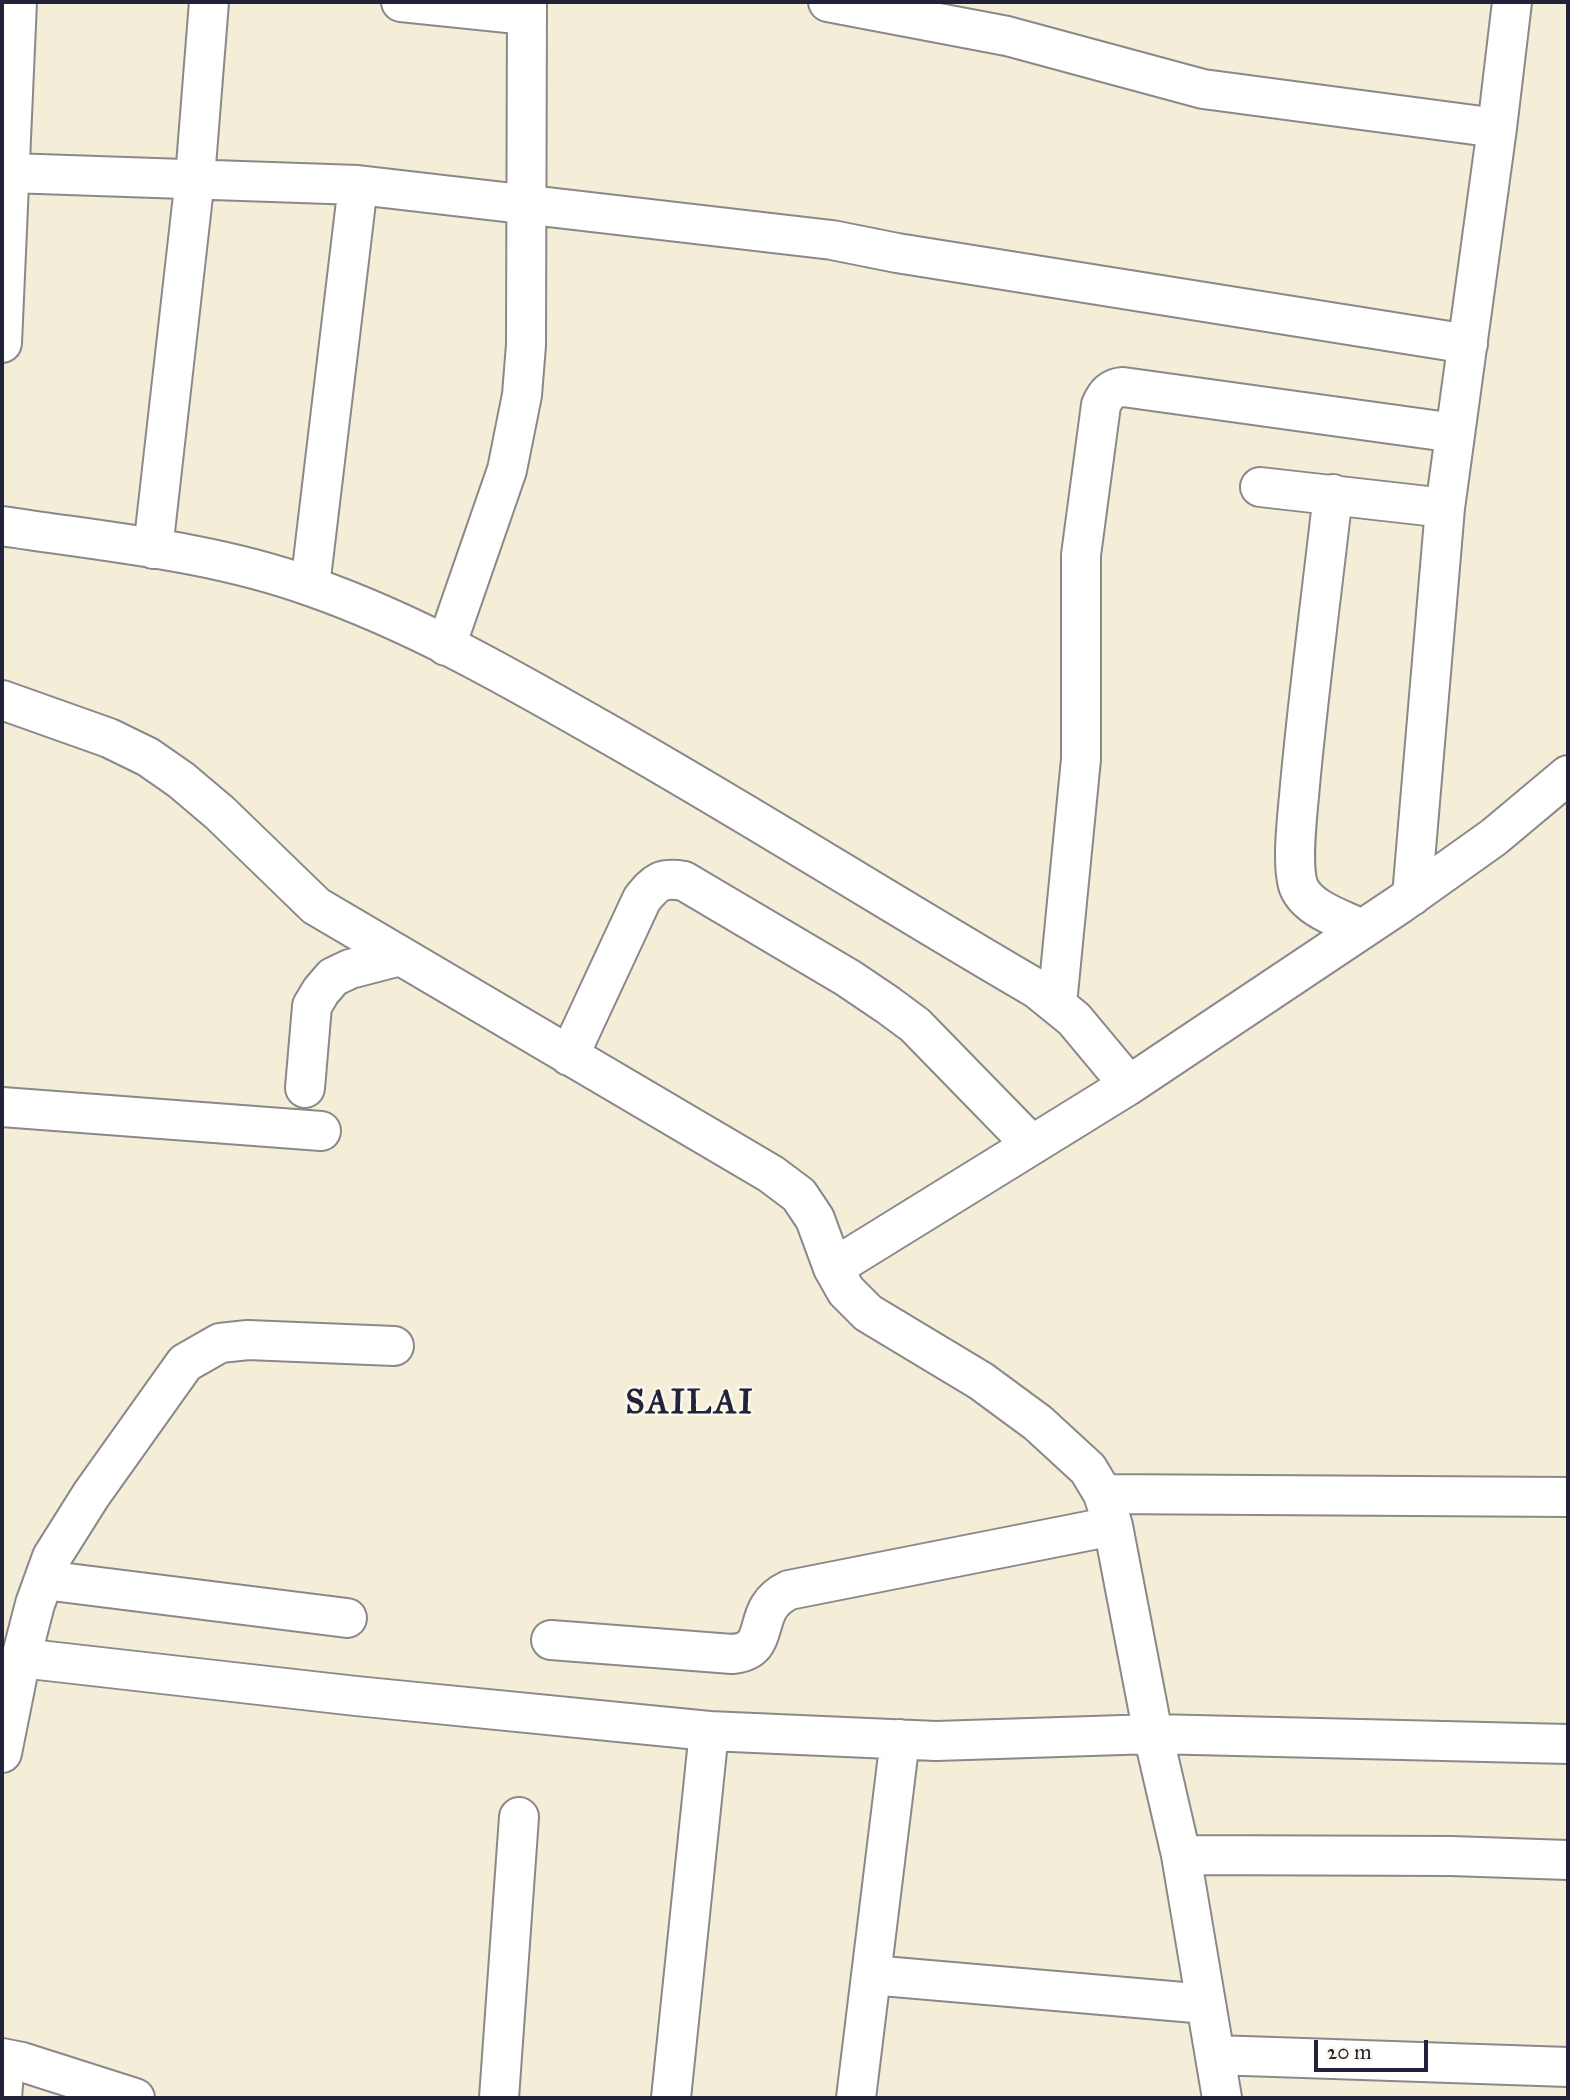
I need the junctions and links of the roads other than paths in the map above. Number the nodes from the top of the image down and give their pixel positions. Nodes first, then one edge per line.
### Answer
1 (17, 2) edge
2 (209, 2) edge
3 (401, 2) edge
4 (828, 2) edge
5 (1512, 2) edge
6 (527, 8) edge
7 (1497, 128) junction
8 (10, 173) junction
9 (195, 178) junction
10 (358, 185) junction
11 (525, 205) junction
12 (2, 343) edge
13 (1468, 344) junction
14 (1455, 433) junction
15 (1260, 487) dead end
16 (1333, 494) junction
17 (1445, 508) junction
18 (2, 526) edge
19 (153, 549) junction
20 (310, 586) junction
21 (446, 646) junction
22 (2, 700) edge
23 (1568, 775) edge
24 (1412, 896) junction
25 (1362, 929) junction
26 (400, 956) junction
27 (1057, 1004) junction
28 (569, 1056) junction
29 (1129, 1085) junction
30 (305, 1088) dead end
31 (2, 1107) edge
32 (321, 1131) dead end
33 (1032, 1145) junction
34 (834, 1268) junction
35 (394, 1346) dead end
36 (1568, 1497) edge
37 (1108, 1510) junction
38 (44, 1580) junction
39 (347, 1618) dead end
40 (551, 1640) dead end
41 (21, 1658) junction
42 (709, 1731) junction
43 (1153, 1734) junction
44 (900, 1740) junction
45 (1568, 1744) edge
46 (2, 1753) edge
47 (519, 1817) dead end
48 (1181, 1855) junction
49 (1568, 1860) edge
50 (871, 1975) junction
51 (1206, 2004) junction
52 (1215, 2055) junction
53 (3, 2059) edge
54 (1568, 2067) edge
55 (2, 2098) edge
56 (135, 2098) edge
57 (499, 2098) edge
58 (671, 2098) edge
59 (856, 2098) edge
60 (1222, 2098) edge

1 - 8 street
2 - 9 street
3 - 6 street
4 - 7 street
5 - 7 street
6 - 11 street
7 - 13 street
8 - 9 street
8 - 12 street
9 - 10 street
9 - 19 street
10 - 11 street
10 - 20 street
11 - 13 street
11 - 21 street
13 - 14 street
14 - 17 street
14 - 27 street
15 - 16 street
16 - 17 street
16 - 25 street
17 - 24 street
18 - 19 street
19 - 20 street
20 - 21 street
21 - 27 street
22 - 26 street
23 - 24 street
24 - 25 street
25 - 29 street
26 - 28 street
26 - 30 street
27 - 29 street
28 - 33 street
28 - 34 street
29 - 33 street
31 - 32 street
33 - 34 street
34 - 37 street
35 - 38 street
36 - 37 street
37 - 40 street
37 - 43 street
38 - 39 street
38 - 41 street
41 - 42 street
41 - 46 street
42 - 44 street
42 - 58 street
43 - 44 street
43 - 45 street
43 - 48 street
44 - 50 street
47 - 57 street
48 - 49 street
48 - 51 street
50 - 51 street
50 - 59 street
51 - 52 street
52 - 54 street
52 - 60 street
53 - 55 street
53 - 56 street

